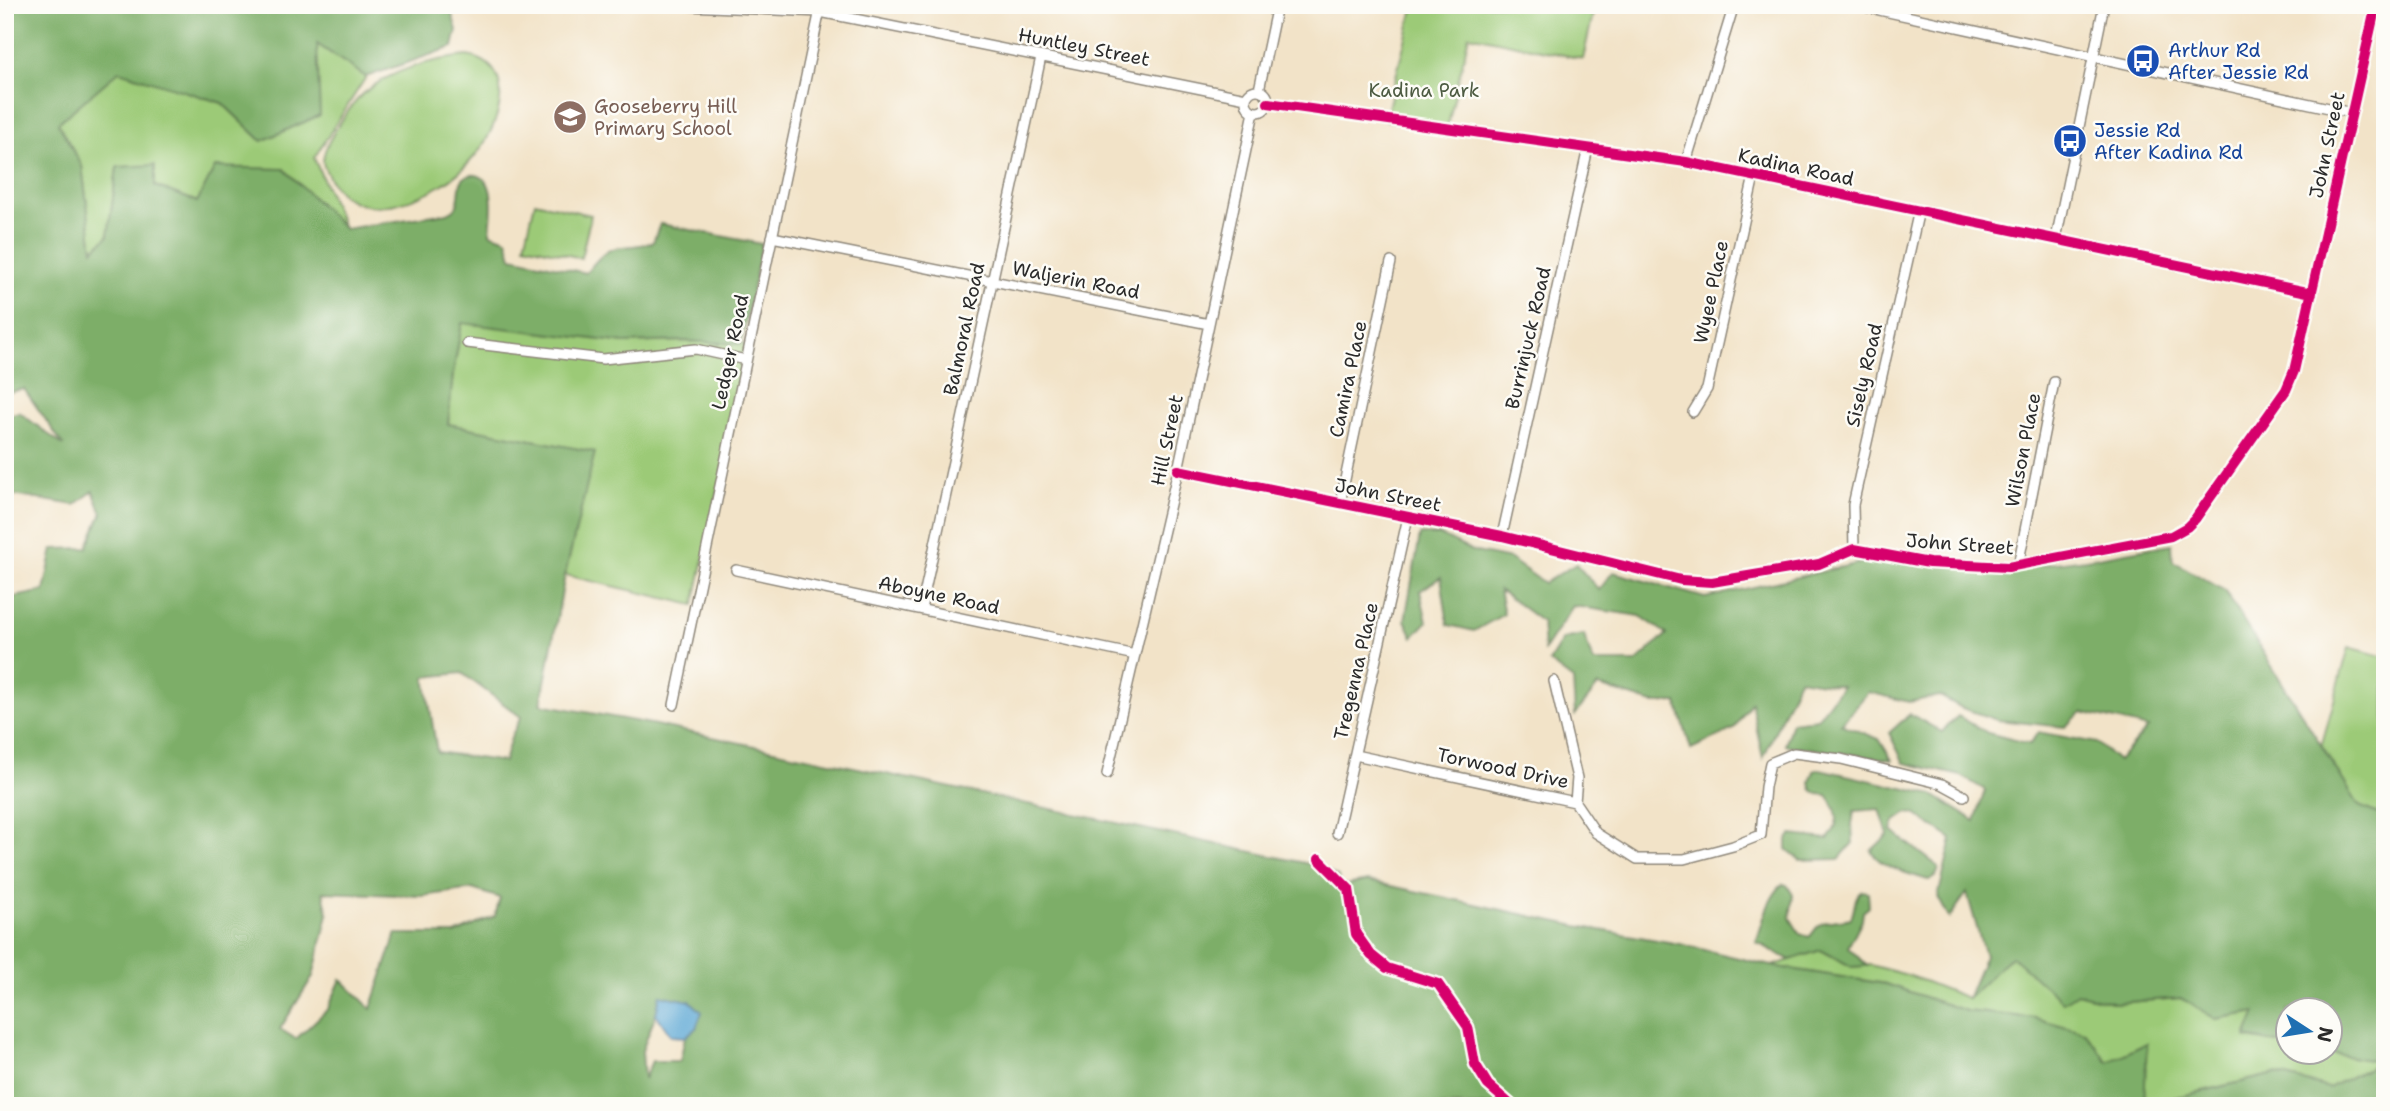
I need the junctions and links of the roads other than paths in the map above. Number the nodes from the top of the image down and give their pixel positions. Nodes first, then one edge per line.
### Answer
1 (666, 5) edge
2 (1278, 5) edge
3 (1734, 5) edge
4 (1856, 5) edge
5 (2105, 5) edge
6 (2376, 5) edge
7 (821, 9) edge
8 (1041, 57) junction
9 (2094, 57) junction
10 (1259, 90) junction
11 (1246, 98) junction
12 (1268, 103) junction
13 (1254, 112) junction
14 (2352, 113) junction
15 (1588, 148) junction
16 (1686, 162) junction
17 (1754, 176) junction
18 (1919, 210) junction
19 (772, 236) junction
20 (2056, 239) junction
21 (1391, 262) dead end
22 (992, 281) junction
23 (2312, 293) junction
24 (1209, 324) junction
25 (467, 343) dead end
26 (746, 360) junction
27 (2054, 382) dead end
28 (1693, 412) dead end
29 (1178, 470) junction
30 (1340, 503) junction
31 (1408, 517) junction
32 (1502, 536) junction
33 (1854, 549) junction
34 (2018, 566) junction
35 (736, 570) dead end
36 (921, 609) junction
37 (1135, 655) junction
38 (1554, 681) dead end
39 (674, 705) dead end
40 (1355, 755) junction
41 (1107, 774) dead end
42 (1964, 796) dead end
43 (1575, 802) junction
44 (1337, 833) dead end

1 - 7 street, Huntley Street
2 - 10 street
3 - 16 street
4 - 9 street
5 - 9 street
6 - 14 street, John Street
7 - 8 street, Huntley Street
7 - 19 street, Ledger Road
8 - 11 street, Huntley Street
8 - 22 street, Balmoral Road
9 - 14 street
9 - 20 street
10 - 11 street
10 - 12 street
11 - 13 street
12 - 13 street
12 - 15 street, Kadina Road
13 - 24 street, Hill Street
14 - 23 street, John Street
15 - 16 street, Kadina Road
15 - 32 street, Burrinjuck Road
16 - 17 street, Kadina Road
17 - 18 street, Kadina Road
17 - 28 street, Wyee Place
18 - 20 street, Kadina Road
18 - 33 street, Sisely Road
19 - 22 street, Waljerin Road
19 - 26 street, Ledger Road
20 - 23 street, Kadina Road
21 - 30 street, Camira Place
22 - 24 street, Waljerin Road
22 - 36 street, Balmoral Road
23 - 34 street, John Street
24 - 29 street, Hill Street
25 - 26 street
26 - 39 street, Ledger Road
27 - 34 street, Wilson Place
29 - 30 street, John Street
29 - 37 street, Hill Street
30 - 31 street, John Street
31 - 32 street, John Street
31 - 40 street, Tregenna Place
32 - 33 street, John Street
33 - 34 street, John Street
35 - 36 street, Aboyne Road
36 - 37 street, Aboyne Road
37 - 41 street, Hill Street
38 - 43 street
40 - 43 street, Torwood Drive
40 - 44 street, Tregenna Place
42 - 43 street, Torwood Drive

